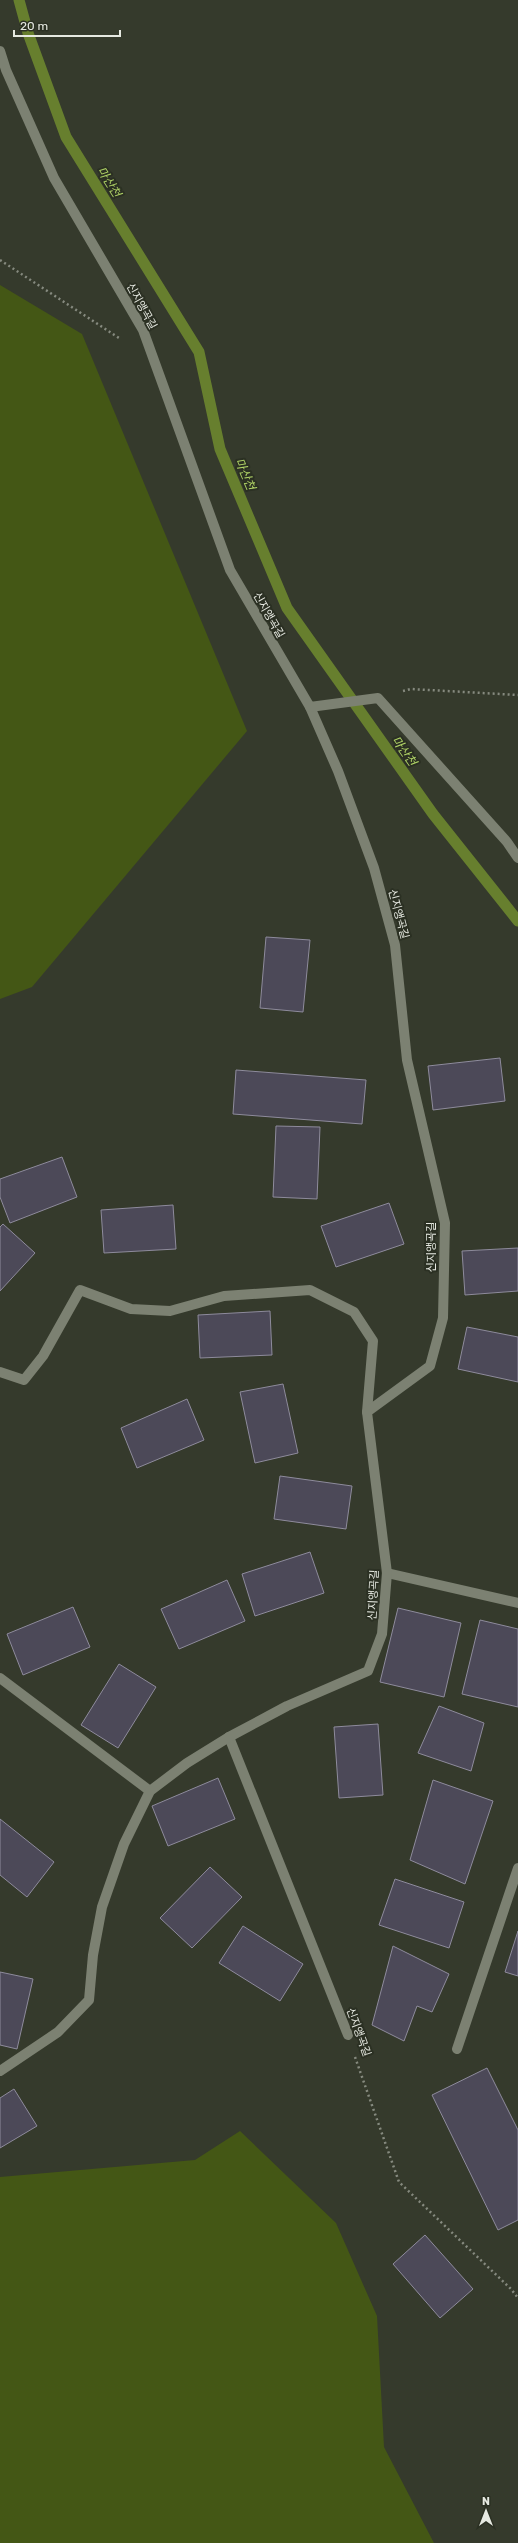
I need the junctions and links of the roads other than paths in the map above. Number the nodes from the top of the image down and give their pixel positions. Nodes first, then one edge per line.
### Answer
1 (0, 51) edge
2 (310, 707) junction
3 (518, 858) edge
4 (0, 1372) edge
5 (367, 1412) junction
6 (387, 1573) junction
7 (518, 1603) edge
8 (0, 1678) edge
9 (229, 1737) junction
10 (150, 1791) junction
11 (518, 1868) edge
12 (348, 2035) road end
13 (457, 2049) dead end
14 (0, 2071) edge

1 - 2 street, 신지앵곡길
2 - 3 street
2 - 5 street, 신지앵곡길
4 - 5 street
5 - 6 street, 신지앵곡길
6 - 7 street
6 - 9 street, 신지앵곡길
8 - 10 street
9 - 10 street, 신지앵곡길
9 - 12 street, 신지앵곡길
10 - 14 street, 신지앵곡길
11 - 13 street

